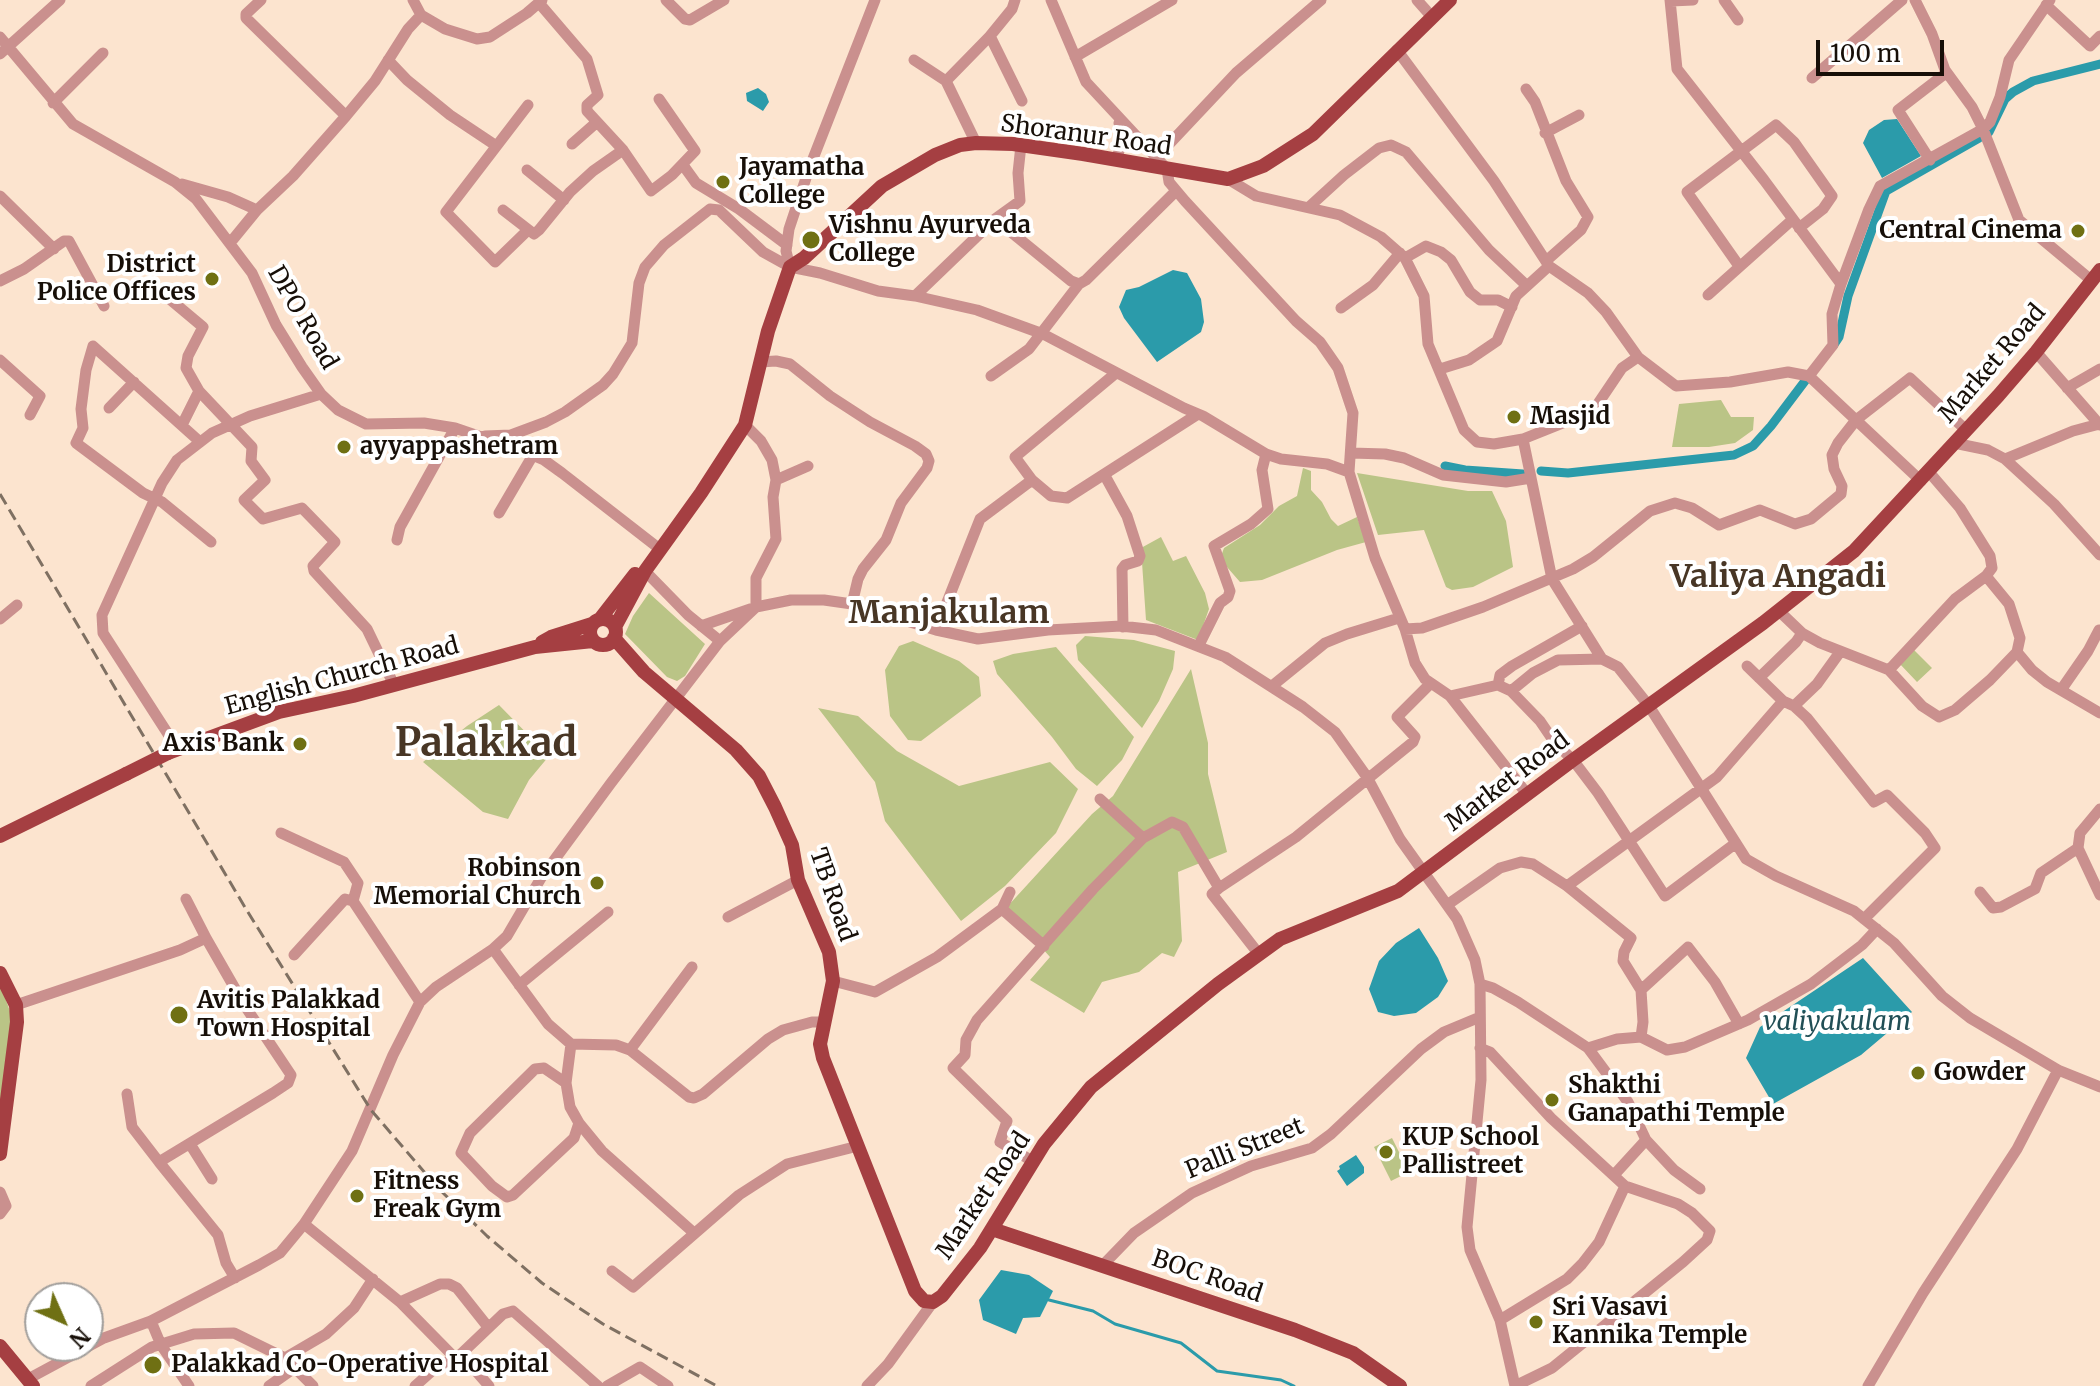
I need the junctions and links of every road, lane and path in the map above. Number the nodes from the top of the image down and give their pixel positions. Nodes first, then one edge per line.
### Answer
1 (60, 0) edge
2 (261, 0) edge
3 (413, 0) edge
4 (666, 0) edge
5 (724, 0) edge
6 (875, 0) edge
7 (1015, 0) edge
8 (1051, 0) edge
9 (1172, 0) edge
10 (1321, 0) edge
11 (1417, 0) edge
12 (1450, 0) edge
13 (1693, 0) edge
14 (1724, 0) edge
15 (1902, 0) edge
16 (1915, 0) edge
17 (1671, 1) edge
18 (541, 2) edge
19 (2048, 2) edge
20 (421, 15) junction
21 (1432, 17) junction
22 (1738, 20) dead end
23 (990, 36) junction
24 (2100, 36) edge
25 (2, 46) edge
26 (1397, 50) junction
27 (103, 53) dead end
28 (1075, 57) junction
29 (388, 60) junction
30 (914, 60) dead end
31 (1946, 73) junction
32 (1812, 78) dead end
33 (946, 81) junction
34 (1526, 89) dead end
35 (659, 99) dead end
36 (1022, 101) dead end
37 (53, 103) junction
38 (528, 105) dead end
39 (1579, 115) dead end
40 (346, 116) junction
41 (1117, 119) junction
42 (597, 122) junction
43 (1983, 129) junction
44 (1545, 133) junction
45 (976, 143) junction
46 (572, 144) dead end
47 (495, 145) junction
48 (1021, 145) junction
49 (623, 150) junction
50 (1739, 150) junction
51 (1156, 158) junction
52 (1117, 159) junction
53 (1930, 160) junction
54 (683, 165) junction
55 (1167, 169) junction
56 (527, 170) dead end
57 (1228, 179) junction
58 (175, 182) junction
59 (1176, 191) junction
60 (0, 196) edge
61 (564, 200) junction
62 (1309, 207) junction
63 (257, 210) junction
64 (503, 210) dead end
65 (995, 219) junction
66 (1796, 224) junction
67 (528, 230) junction
68 (230, 243) junction
69 (54, 249) junction
70 (1402, 256) junction
71 (792, 257) junction
72 (1548, 263) junction
73 (1739, 266) junction
74 (2095, 275) edge
75 (0, 281) edge
76 (1079, 284) junction
77 (1841, 284) junction
78 (1526, 285) junction
79 (1708, 295) dead end
80 (166, 296) dead end
81 (915, 296) junction
82 (104, 306) dead end
83 (1512, 307) junction
84 (1341, 308) dead end
85 (1043, 334) junction
86 (2036, 352) junction
87 (1638, 357) junction
88 (0, 360) edge
89 (760, 362) junction
90 (1440, 369) junction
91 (2100, 369) edge
92 (1116, 373) junction
93 (991, 376) dead end
94 (1809, 376) junction
95 (134, 382) junction
96 (2067, 388) junction
97 (199, 391) junction
98 (321, 394) junction
99 (109, 408) dead end
100 (1198, 414) junction
101 (30, 415) dead end
102 (1856, 420) junction
103 (229, 421) junction
104 (745, 425) junction
105 (2099, 425) edge
106 (455, 428) junction
107 (1966, 430) junction
108 (191, 433) junction
109 (485, 436) junction
110 (1523, 439) junction
111 (1954, 443) junction
112 (1351, 453) junction
113 (1266, 454) junction
114 (533, 455) junction
115 (2005, 459) junction
116 (808, 466) dead end
117 (1349, 472) junction
118 (1104, 474) junction
119 (1925, 476) junction
120 (1531, 478) junction
121 (776, 480) junction
122 (1032, 480) junction
123 (150, 496) junction
124 (499, 513) dead end
125 (397, 540) dead end
126 (211, 542) dead end
127 (658, 548) junction
128 (2100, 555) edge
129 (645, 571) junction
130 (1986, 576) junction
131 (1552, 579) junction
132 (852, 604) junction
133 (17, 605) dead end
134 (756, 607) junction
135 (1779, 611) junction
136 (1399, 618) junction
137 (0, 619) edge
138 (596, 621) junction
139 (701, 626) junction
140 (1582, 626) junction
141 (1123, 627) junction
142 (1405, 629) junction
143 (936, 630) junction
144 (2100, 630) edge
145 (1802, 633) junction
146 (606, 638) junction
147 (720, 641) junction
148 (1199, 645) junction
149 (535, 647) junction
150 (1840, 652) junction
151 (2017, 652) junction
152 (1602, 659) junction
153 (1747, 666) dead end
154 (1889, 670) junction
155 (1759, 678) junction
156 (1431, 683) junction
157 (394, 685) junction
158 (1498, 685) junction
159 (1272, 686) junction
160 (2061, 690) junction
161 (1511, 691) junction
162 (1450, 696) junction
163 (675, 699) junction
164 (1788, 704) junction
165 (1649, 706) junction
166 (2100, 713) edge
167 (173, 750) junction
168 (1573, 760) junction
169 (1367, 777) junction
170 (1702, 788) junction
171 (1527, 794) junction
172 (1100, 799) dead end
173 (2100, 809) edge
174 (35, 821) junction
175 (281, 833) dead end
176 (0, 836) edge
177 (1143, 838) junction
178 (1631, 840) junction
179 (0, 843) edge
180 (1736, 843) junction
181 (2078, 848) junction
182 (1425, 873) junction
183 (2096, 878) edge
184 (798, 880) junction
185 (1567, 886) junction
186 (1219, 888) junction
187 (1010, 892) dead end
188 (1980, 892) dead end
189 (2100, 895) edge
190 (186, 899) dead end
191 (353, 901) junction
192 (1447, 905) junction
193 (1002, 909) junction
194 (608, 912) dead end
195 (728, 917) dead end
196 (1864, 919) junction
197 (1877, 929) junction
198 (206, 938) junction
199 (1044, 946) junction
200 (493, 949) junction
201 (1258, 953) junction
202 (294, 955) dead end
203 (692, 967) dead end
204 (0, 973) edge
205 (833, 981) junction
206 (1480, 984) junction
207 (519, 985) junction
208 (1641, 990) junction
209 (420, 1002) junction
210 (16, 1005) junction
211 (1480, 1017) junction
212 (823, 1022) junction
213 (1739, 1024) junction
214 (1641, 1037) junction
215 (571, 1044) junction
216 (1480, 1048) junction
217 (1588, 1048) junction
218 (630, 1050) junction
219 (2058, 1070) junction
220 (566, 1083) junction
221 (2100, 1087) edge
222 (127, 1094) dead end
223 (579, 1123) junction
224 (1646, 1140) junction
225 (190, 1144) junction
226 (858, 1146) junction
227 (0, 1154) edge
228 (159, 1162) junction
229 (1034, 1162) junction
230 (1614, 1175) junction
231 (212, 1179) dead end
232 (1625, 1186) junction
233 (1700, 1189) dead end
234 (0, 1192) edge
235 (0, 1214) edge
236 (304, 1224) junction
237 (992, 1229) junction
238 (694, 1233) junction
239 (1103, 1265) junction
240 (612, 1271) dead end
241 (235, 1278) junction
242 (373, 1279) junction
243 (400, 1302) junction
244 (933, 1302) junction
245 (1500, 1320) junction
246 (151, 1321) junction
247 (488, 1327) junction
248 (161, 1345) junction
249 (0, 1346) edge
250 (458, 1356) junction
251 (285, 1358) junction
252 (293, 1369) junction
253 (30, 1382) edge
254 (91, 1386) edge
255 (189, 1386) edge
256 (269, 1386) edge
257 (313, 1386) edge
258 (415, 1386) edge
259 (489, 1386) edge
260 (598, 1386) edge
261 (607, 1386) edge
262 (668, 1386) edge
263 (867, 1386) edge
264 (1398, 1386) edge
265 (1515, 1386) edge
266 (1868, 1386) edge

1 - 25 street
2 - 40 street
3 - 20 street
4 - 5 street
6 - 71 street
7 - 23 street
8 - 28 street
9 - 28 street
10 - 51 street
11 - 21 street
12 - 21 main road
13 - 17 street
14 - 22 street
15 - 32 street
16 - 31 street
17 - 50 street
18 - 20 street
18 - 42 street
19 - 24 street
19 - 43 street
20 - 29 street
21 - 26 main road
23 - 33 street
23 - 36 street
25 - 37 street, DPO Road
26 - 57 main road
26 - 72 street
27 - 37 street
28 - 41 street
29 - 40 street
29 - 47 street
30 - 33 street
31 - 43 street
31 - 53 street
33 - 45 street
34 - 44 street
35 - 54 street
37 - 58 street, DPO Road
38 - 47 street
39 - 44 street
40 - 63 street
41 - 51 street
41 - 52 street
42 - 46 street
42 - 49 street
43 - 53 street
43 - 74 street
44 - 72 street
45 - 48 main road, Shoranur Road
45 - 71 main road, Shoranur Road
47 - 67 street
48 - 52 main road, Shoranur Road
48 - 65 street
49 - 54 street
49 - 61 street
50 - 66 street
50 - 66 street
50 - 73 street
51 - 55 street
52 - 55 main road, Shoranur Road
53 - 77 street
54 - 71 street
55 - 57 main road, Shoranur Road
55 - 59 street
56 - 61 street
57 - 62 street
58 - 63 street
58 - 68 street, DPO Road
59 - 76 street
59 - 112 street
60 - 69 street
61 - 67 street
62 - 70 street
62 - 78 street
63 - 68 street
64 - 67 street
65 - 76 street
65 - 81 street
66 - 73 street
66 - 77 street
68 - 98 street, DPO Road
69 - 75 street
69 - 82 street
70 - 83 street
70 - 84 street
70 - 90 street
71 - 81 street
71 - 89 main road, Shoranur Road
71 - 109 street
72 - 78 street
72 - 87 street
73 - 79 street
74 - 86 main road, Market Road
76 - 85 street
77 - 94 street
78 - 83 street
80 - 97 street
81 - 85 street
83 - 90 street
85 - 92 street
85 - 93 street
86 - 96 street
86 - 107 main road, Market Road
87 - 94 street
87 - 110 street
88 - 101 street
89 - 104 main road, Shoranur Road
89 - 127 main road, Shoranur Road
89 - 132 street
90 - 110 street
91 - 96 street
92 - 100 street
92 - 122 street
94 - 102 street
95 - 99 street
95 - 108 street
95 - 123 street
96 - 105 street
97 - 103 street
97 - 108 street
98 - 103 street
98 - 106 street, DPO Road
100 - 113 street
100 - 118 street
102 - 107 street
102 - 119 street
102 - 131 street
103 - 108 street
103 - 157 street
104 - 121 street
104 - 127 main road, Shoranur Road
105 - 115 street
106 - 109 street, DPO Road
106 - 125 street
107 - 111 main road, Market Road
108 - 123 street
109 - 114 street, DPO Road
110 - 120 street
111 - 115 street
111 - 119 main road, Market Road
112 - 117 street
112 - 120 street
113 - 117 street
113 - 148 street
114 - 124 street
114 - 127 street, DPO Road
115 - 128 street
116 - 121 street
117 - 136 street
118 - 122 street
118 - 141 street
119 - 130 street
119 - 135 main road, Market Road
120 - 131 street
121 - 134 street
122 - 143 street
123 - 126 street
123 - 167 street
127 - 129 main road, Shoranur Road
127 - 138 main road, Shoranur Road
129 - 139 street
129 - 146 main road, Shoranur Road
130 - 151 street
130 - 154 street
131 - 140 street
131 - 142 street
132 - 134 street
132 - 143 street
133 - 137 street
134 - 139 street
134 - 147 street
135 - 145 street
135 - 165 main road, Market Road
136 - 142 street
136 - 159 street
138 - 146 main road
138 - 146 main road
138 - 149 main road, English Church Road
139 - 147 street
140 - 152 street
140 - 158 street
141 - 143 street
141 - 148 street
142 - 156 street
144 - 160 street
145 - 150 street
145 - 155 street
146 - 149 main road, English Church Road
146 - 163 main road, TB Road
147 - 163 street
148 - 159 street
149 - 157 main road, English Church Road
150 - 154 street
150 - 164 street
151 - 154 street
151 - 160 street
152 - 161 street
152 - 165 street
153 - 155 street
155 - 164 street
156 - 162 street
156 - 169 street
157 - 167 main road, English Church Road
158 - 161 street
158 - 162 street
159 - 169 street
160 - 166 street
161 - 168 street
162 - 171 street
163 - 184 main road, TB Road
163 - 200 street
164 - 170 street
164 - 196 street
165 - 168 main road, Market Road
165 - 170 street
167 - 174 main road, English Church Road, bridge
168 - 171 main road, Market Road
168 - 178 street
169 - 182 street
169 - 186 street
170 - 178 street
170 - 180 street
171 - 182 main road, Market Road
172 - 177 street
173 - 181 street
174 - 176 main road, English Church Road
174 - 179 main road, English Church Road
175 - 191 street
177 - 186 street
177 - 199 street
178 - 180 street
178 - 185 street
180 - 196 street
181 - 183 street
181 - 188 street
182 - 192 street
182 - 201 main road, Market Road
183 - 189 street
184 - 195 street
184 - 205 main road, TB Road
185 - 192 street
185 - 208 street
186 - 201 street
187 - 193 street
190 - 198 street
191 - 202 street
191 - 209 street
192 - 206 street
193 - 199 street
193 - 205 street
194 - 207 street
196 - 197 street
197 - 213 street
197 - 219 street
198 - 210 street
198 - 225 street
199 - 229 street
200 - 207 street
200 - 209 street
201 - 229 main road, Market Road
203 - 218 street
204 - 210 main road
205 - 212 main road, TB Road
206 - 211 street
206 - 217 street
207 - 215 street
208 - 213 street
208 - 214 street
209 - 236 street
210 - 227 main road
211 - 216 street
211 - 239 street, Palli Street
212 - 218 street
212 - 226 main road, TB Road
213 - 214 street
214 - 217 street
215 - 218 street
215 - 220 street
216 - 230 street
216 - 245 street
217 - 224 street
219 - 221 street
219 - 266 street
220 - 223 street
220 - 223 street
222 - 228 street
223 - 238 street
224 - 230 street
224 - 233 street
225 - 228 street
225 - 231 street
226 - 238 street
226 - 244 main road, TB Road
228 - 241 street
229 - 237 main road, Market Road
230 - 232 street
232 - 245 street
232 - 265 street
234 - 235 street
236 - 241 street
236 - 242 street
237 - 239 main road, BOC Road
237 - 244 main road, Market Road
238 - 240 street
239 - 264 main road, BOC Road
241 - 246 street
242 - 243 street
242 - 251 street
243 - 247 street
243 - 250 street
244 - 263 street
245 - 265 street
246 - 248 street
246 - 253 street
247 - 250 street
247 - 260 street
248 - 251 street
248 - 254 street
248 - 255 street
249 - 253 main road
250 - 258 street
250 - 259 street
251 - 252 street
252 - 256 street
252 - 257 street
261 - 262 street

